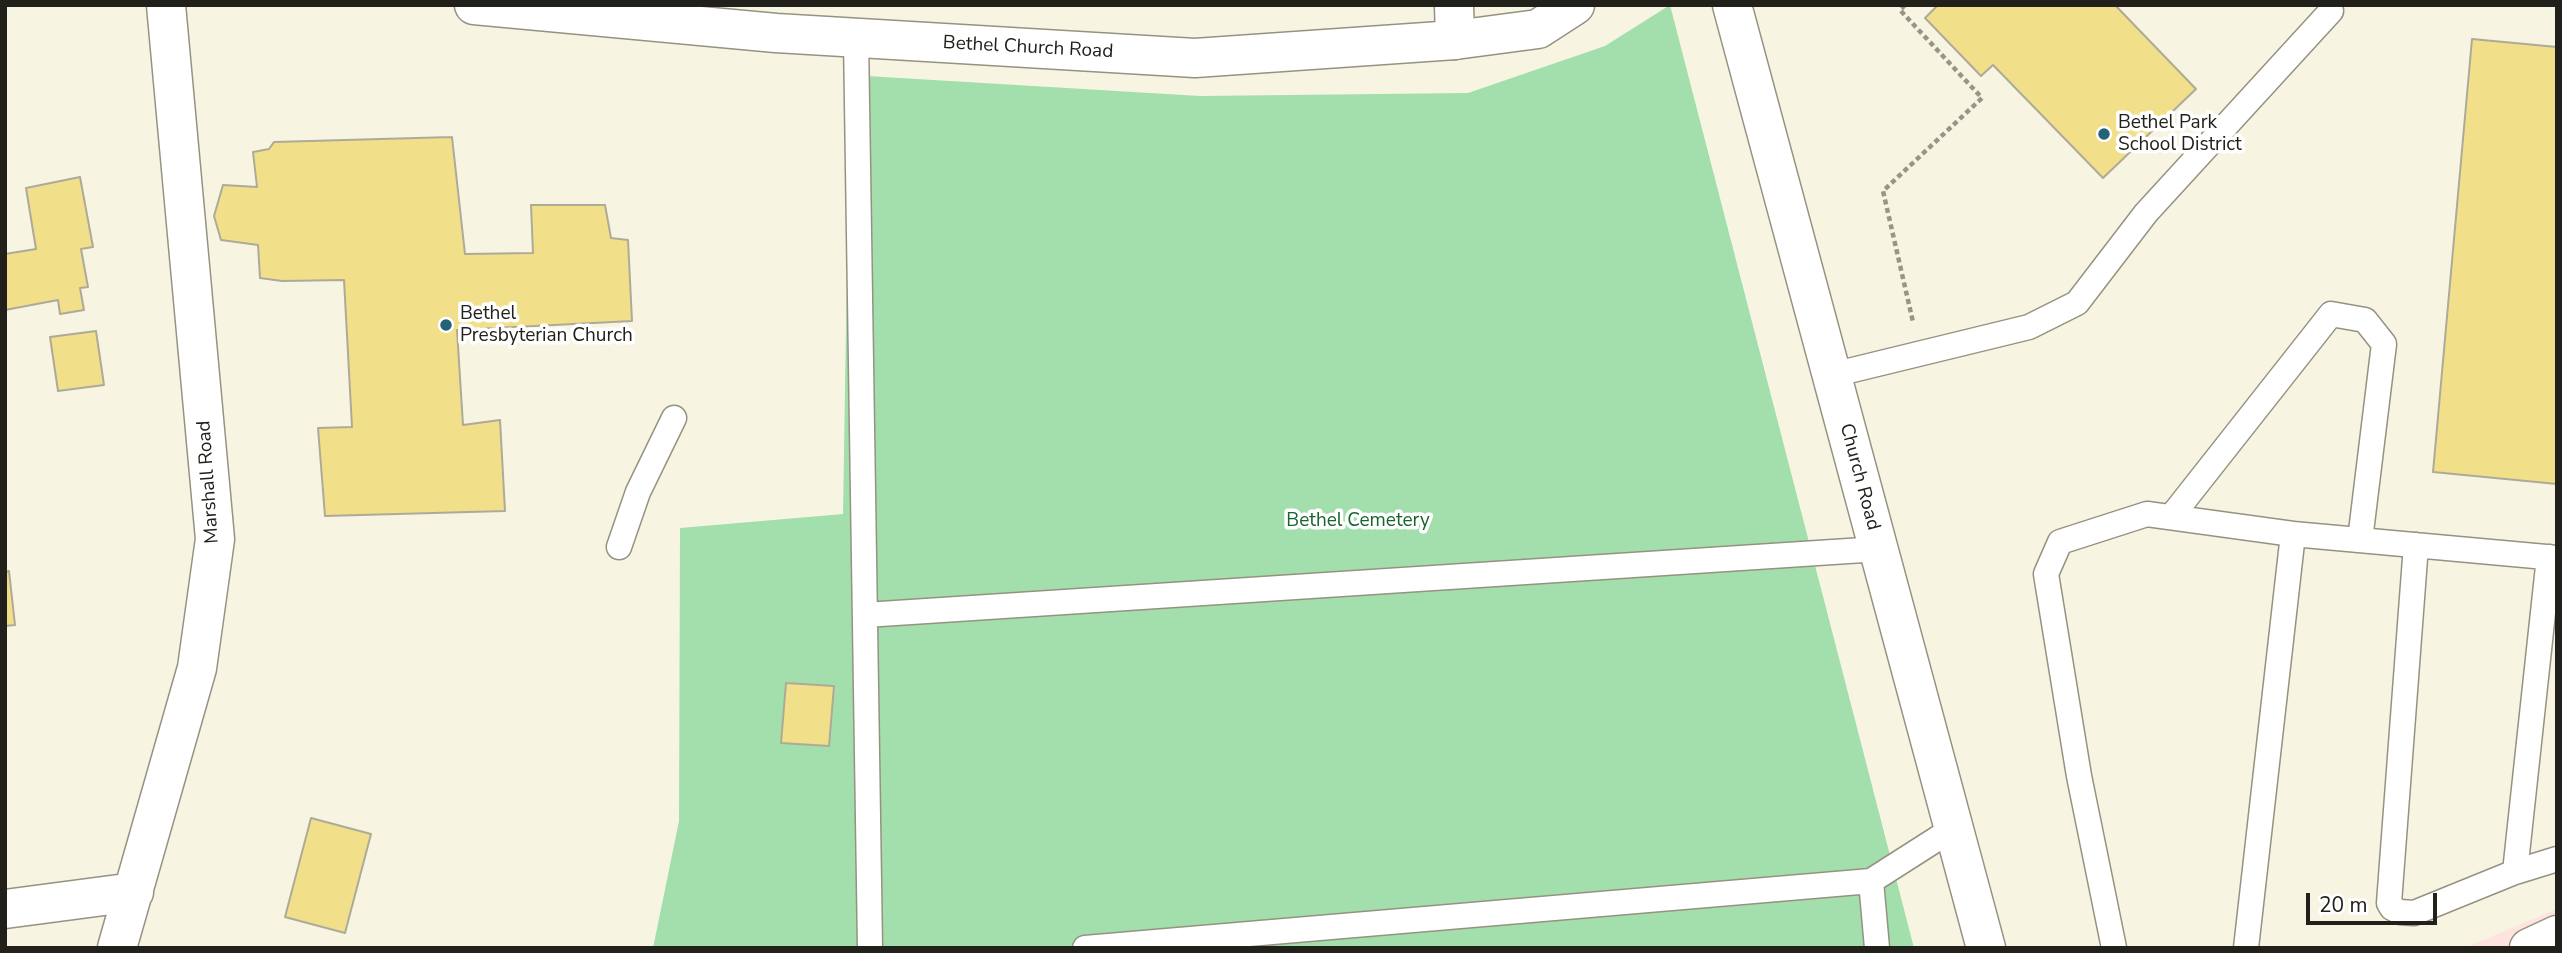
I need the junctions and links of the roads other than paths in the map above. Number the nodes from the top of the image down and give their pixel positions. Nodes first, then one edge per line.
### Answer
1 (166, 5) edge
2 (474, 5) edge
3 (1575, 5) edge
4 (1732, 5) edge
5 (2331, 11) dead end
6 (1454, 22) edge
7 (856, 38) junction
8 (1832, 375) junction
9 (674, 418) dead end
10 (2171, 517) junction
11 (2293, 534) junction
12 (2360, 540) junction
13 (2416, 545) junction
14 (619, 547) dead end
15 (1879, 549) junction
16 (2553, 558) edge
17 (865, 615) junction
18 (1954, 828) junction
19 (2557, 859) edge
20 (2515, 872) junction
21 (1871, 881) junction
22 (134, 892) junction
23 (5, 909) edge
24 (2557, 935) edge
25 (117, 948) edge
26 (870, 948) edge
27 (1085, 948) edge
28 (1877, 948) edge
29 (1986, 948) edge
30 (2114, 948) edge
31 (2246, 948) edge
32 (2529, 948) edge

1 - 22 street, Marshall Road
2 - 7 street, Bethel Church Road
3 - 6 street, Bethel Church Road
4 - 8 street, Church Road
5 - 8 lane
6 - 7 street, Bethel Church Road
7 - 17 lane
8 - 15 street, Church Road
9 - 14 lane
10 - 11 lane
10 - 12 lane
10 - 30 lane
11 - 12 lane
11 - 31 lane
12 - 13 lane
13 - 16 lane
13 - 20 lane
15 - 17 lane
15 - 18 street, Church Road
16 - 20 lane
17 - 26 lane
18 - 21 lane
18 - 29 street, Church Road
19 - 20 lane
21 - 27 lane
21 - 28 lane
22 - 23 street
22 - 25 street, Marshall Road
24 - 32 street

